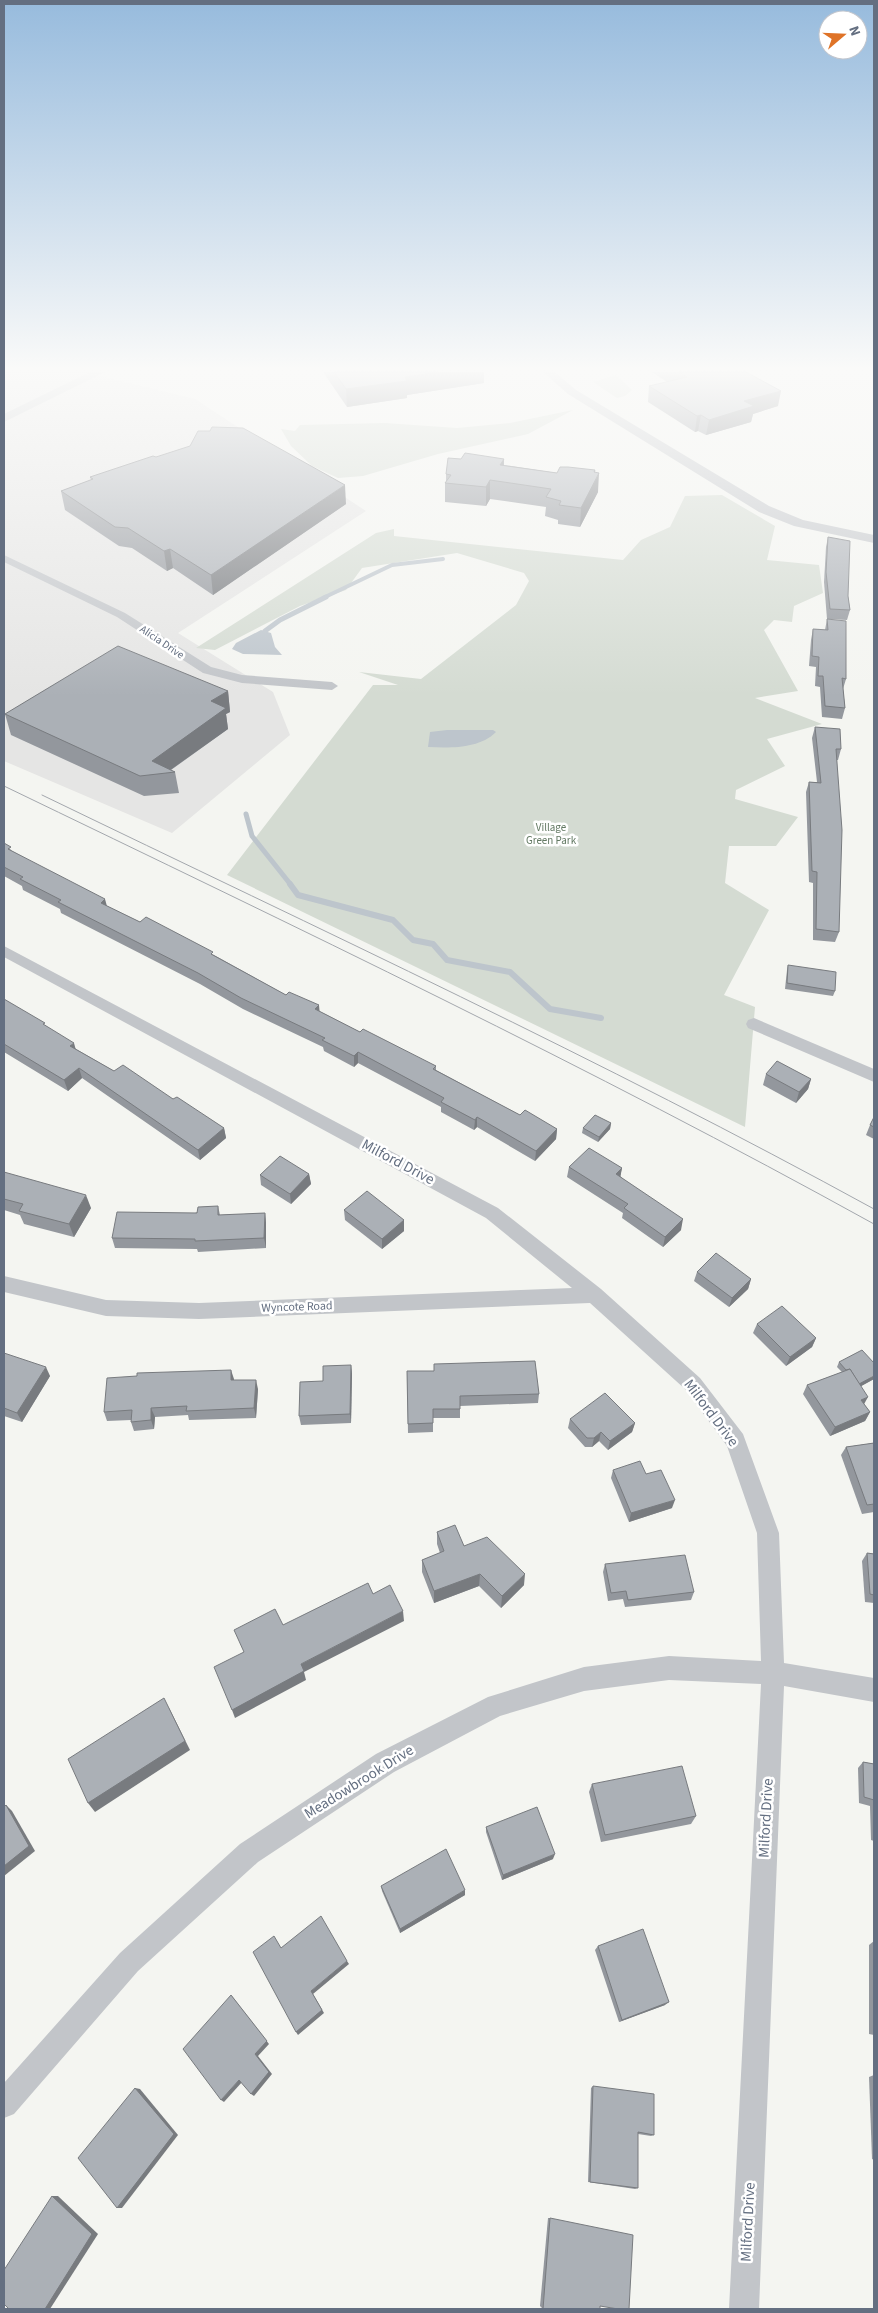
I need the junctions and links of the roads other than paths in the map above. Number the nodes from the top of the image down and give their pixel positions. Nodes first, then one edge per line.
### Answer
1 (716, 480) edge
2 (874, 539) edge
3 (4, 558) edge
4 (332, 686) dead end
5 (4, 951) edge
6 (754, 1024) dead end
7 (874, 1076) edge
8 (4, 1284) edge
9 (594, 1294) junction
10 (773, 1673) junction
11 (874, 1690) edge
12 (4, 2104) edge
13 (744, 2309) edge

1 - 2 street
3 - 4 street, Alicia Drive
5 - 9 street, Milford Drive
6 - 7 street
8 - 9 street, Wyncote Road
9 - 10 street, Milford Drive
10 - 11 street, Meadowbrook Drive
10 - 12 street, Meadowbrook Drive
10 - 13 street, Milford Drive

